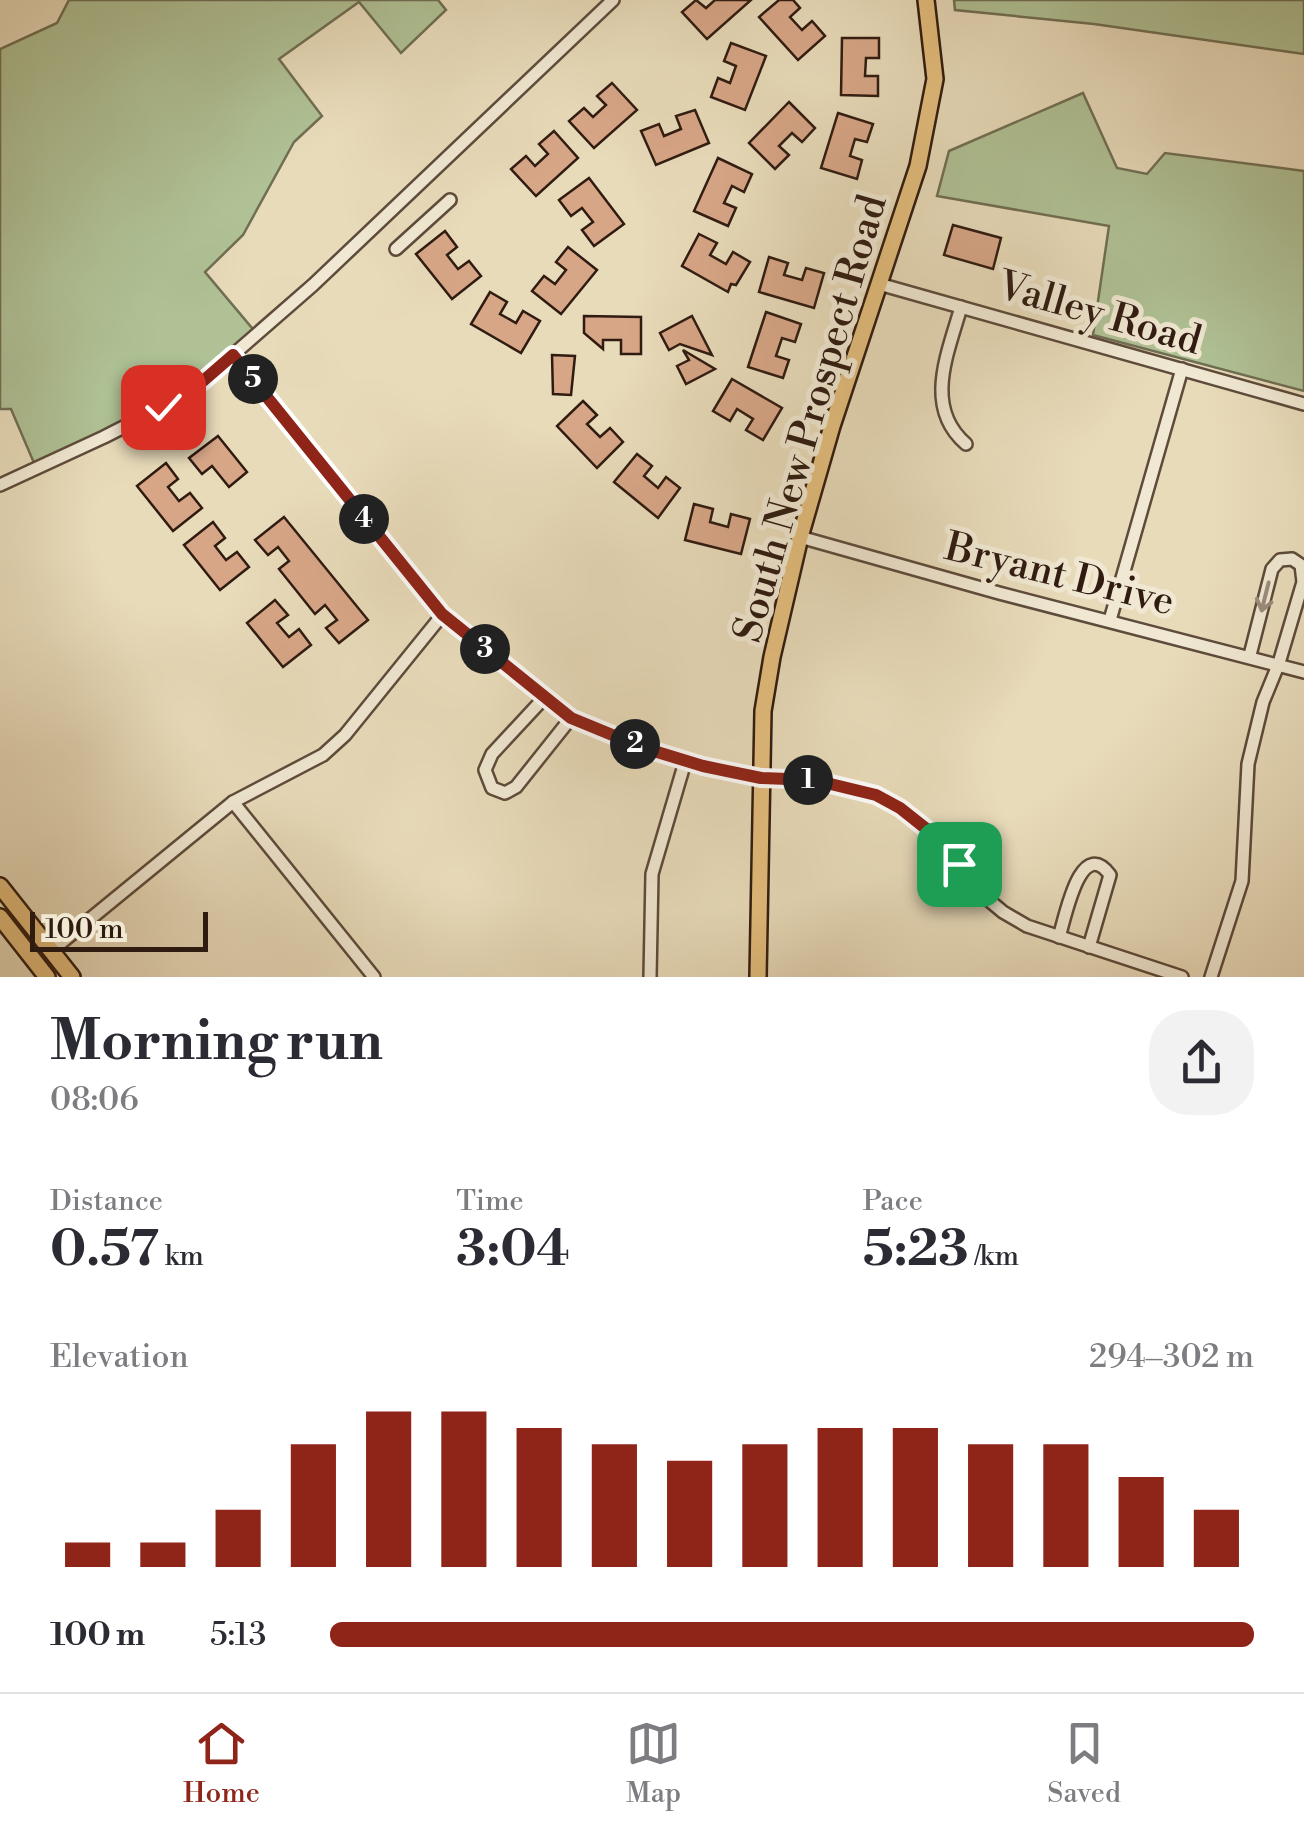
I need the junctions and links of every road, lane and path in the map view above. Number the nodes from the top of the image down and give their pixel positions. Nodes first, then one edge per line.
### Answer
1 (613, 0) edge
2 (926, 0) edge
3 (450, 200) dead end
4 (396, 249) dead end
5 (879, 284) junction
6 (962, 306) junction
7 (233, 355) junction
8 (1182, 369) junction
9 (1304, 404) edge
10 (966, 444) dead end
11 (0, 485) edge
12 (800, 537) junction
13 (442, 614) junction
14 (1110, 620) junction
15 (1250, 656) junction
16 (1279, 663) junction
17 (1304, 672) edge
18 (544, 698) junction
19 (571, 718) junction
20 (685, 762) junction
21 (761, 778) junction
22 (233, 802) junction
23 (0, 886) edge
24 (0, 917) edge
25 (1059, 937) junction
26 (1090, 947) junction
27 (51, 950) junction
28 (48, 977) edge
29 (72, 977) edge
30 (374, 977) edge
31 (650, 977) edge
32 (758, 977) edge
33 (1182, 977) edge
34 (1211, 977) edge

1 - 7 street
2 - 5 main road, South New Prospect Road
3 - 4 street
5 - 6 street, Valley Road
5 - 12 main road, South New Prospect Road
6 - 8 street, Valley Road
6 - 10 street
7 - 11 street
7 - 13 street
8 - 9 street, Valley Road
8 - 14 street
12 - 14 street, Bryant Drive
12 - 21 main road, South New Prospect Road
13 - 18 street
13 - 22 street
14 - 15 street, Bryant Drive
15 - 16 street, Bryant Drive
16 -> 15 street
16 - 17 street, Bryant Drive
16 - 34 street
18 - 19 street
18 - 19 street
19 - 20 street
20 - 21 street
20 - 31 street
21 - 25 street
21 - 32 main road, South New Prospect Road
22 - 27 street
22 - 30 street
23 - 27 main road
24 - 28 main road
25 - 26 street
25 - 26 street
26 - 33 street
27 - 29 main road

